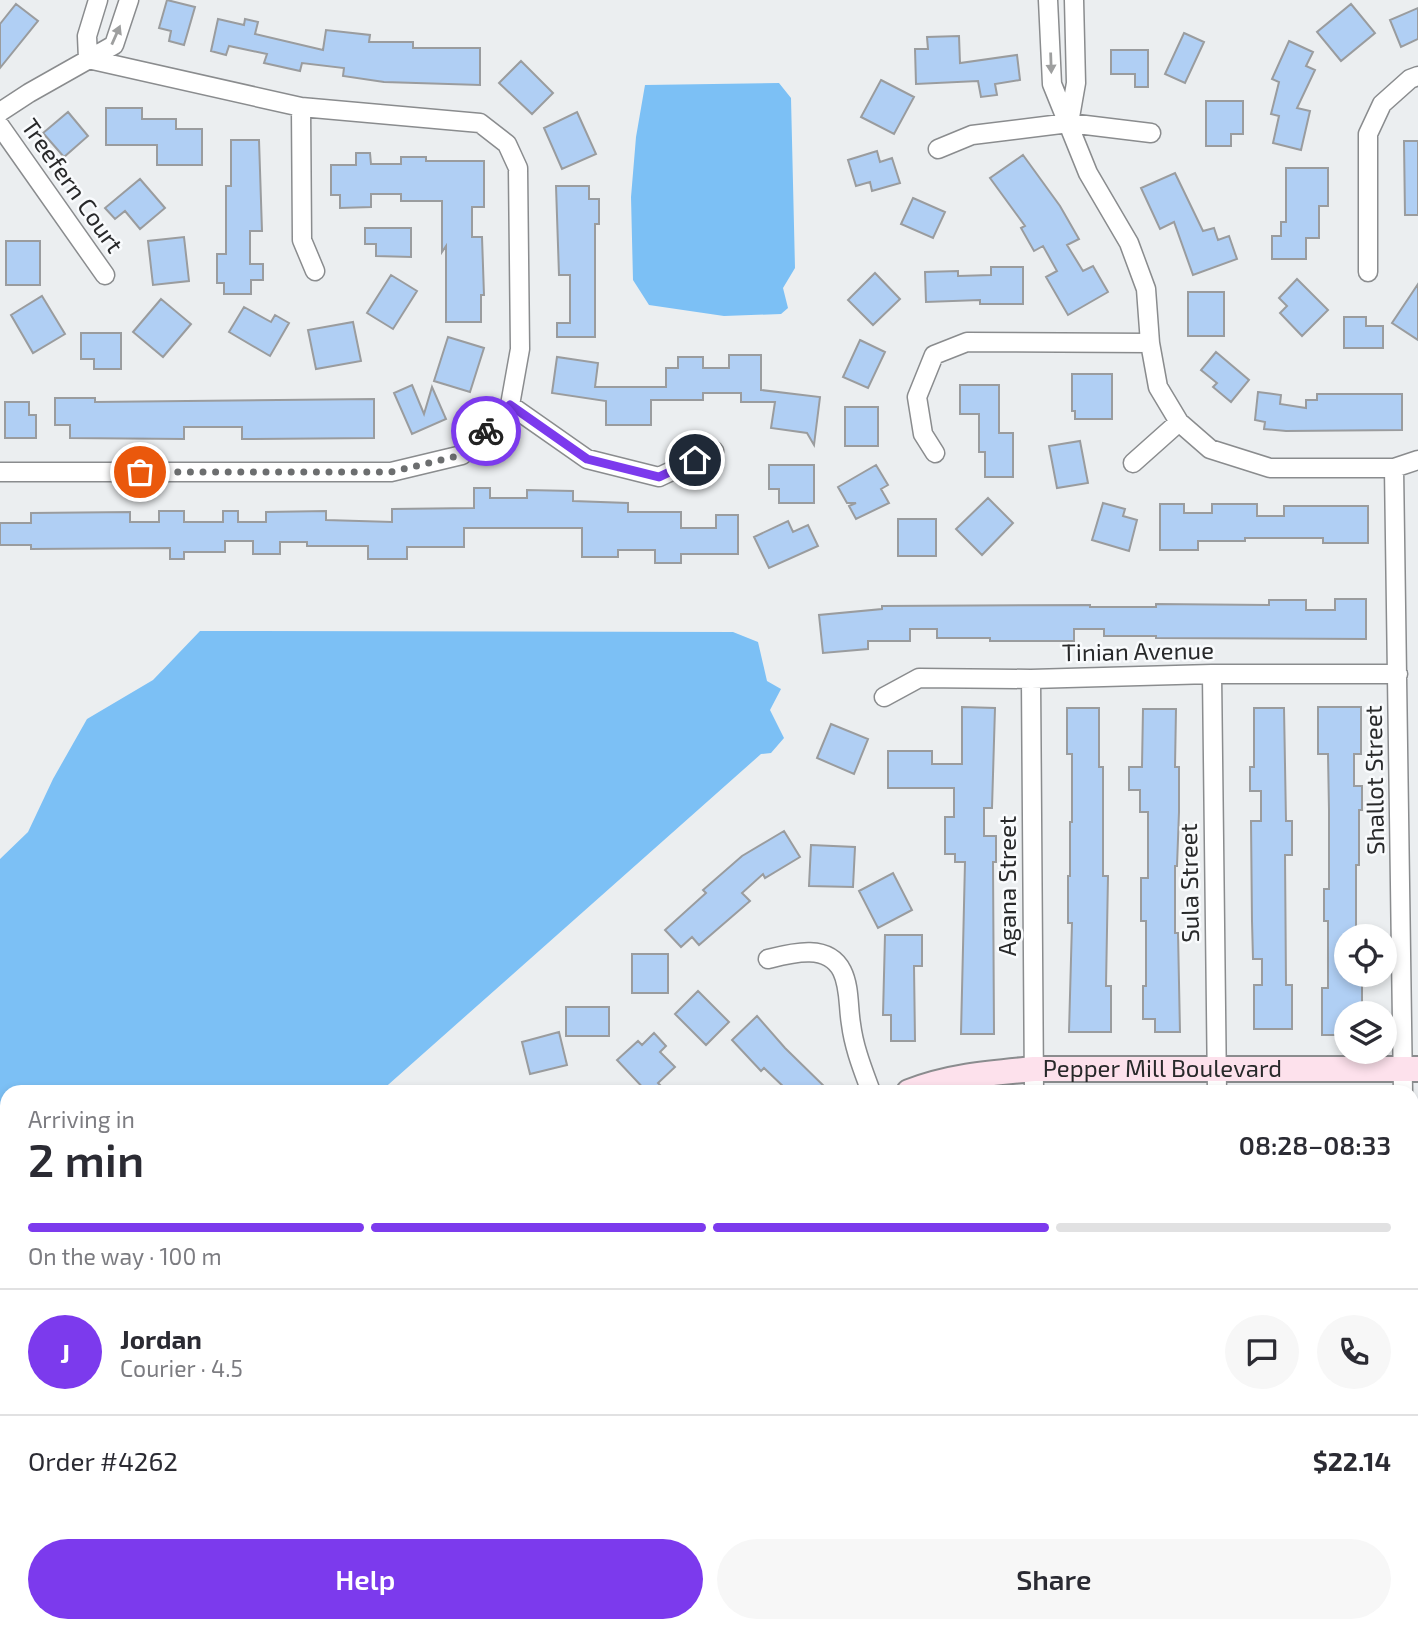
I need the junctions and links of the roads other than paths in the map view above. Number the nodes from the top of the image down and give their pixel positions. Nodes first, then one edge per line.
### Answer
1 (98, 0) edge
2 (129, 0) edge
3 (1048, 0) edge
4 (1073, 0) edge
5 (88, 59) junction
6 (1418, 76) edge
7 (301, 107) junction
8 (0, 112) edge
9 (1069, 123) junction
10 (0, 126) edge
11 (1151, 133) dead end
12 (938, 149) dead end
13 (315, 271) dead end
14 (1368, 272) dead end
15 (105, 275) dead end
16 (1150, 343) junction
17 (510, 405) junction
18 (1179, 422) junction
19 (714, 451) dead end
20 (935, 453) dead end
21 (1418, 460) edge
22 (1133, 463) dead end
23 (1394, 468) junction
24 (0, 472) edge
25 (1212, 674) junction
26 (1398, 674) junction
27 (1031, 679) junction
28 (884, 697) dead end
29 (768, 959) dead end
30 (1408, 1076) edge
31 (1034, 1081) edge
32 (1217, 1081) edge
33 (868, 1085) edge
34 (928, 1085) edge

1 - 5 street
5 -> 2 street
3 -> 9 street
4 - 9 street
5 - 7 street
5 - 8 street
6 - 14 street
7 - 13 street
7 - 17 street
9 - 11 street
9 - 12 street
9 - 16 street
10 - 15 street, Treefern Court
16 - 18 street
16 - 20 street
17 - 19 street
17 - 24 street
18 - 22 street
18 - 23 street
21 - 23 street
23 - 26 street, Shallot Street
25 - 26 street, Tinian Avenue
25 - 27 street, Tinian Avenue
25 - 32 street, Sula Street
26 - 30 street, Shallot Street
27 - 28 street, Tinian Avenue
27 - 31 street, Agana Street
29 - 33 street
30 - 32 street, Pepper Mill Boulevard
31 - 32 street, Pepper Mill Boulevard
31 - 34 street, Pepper Mill Boulevard

